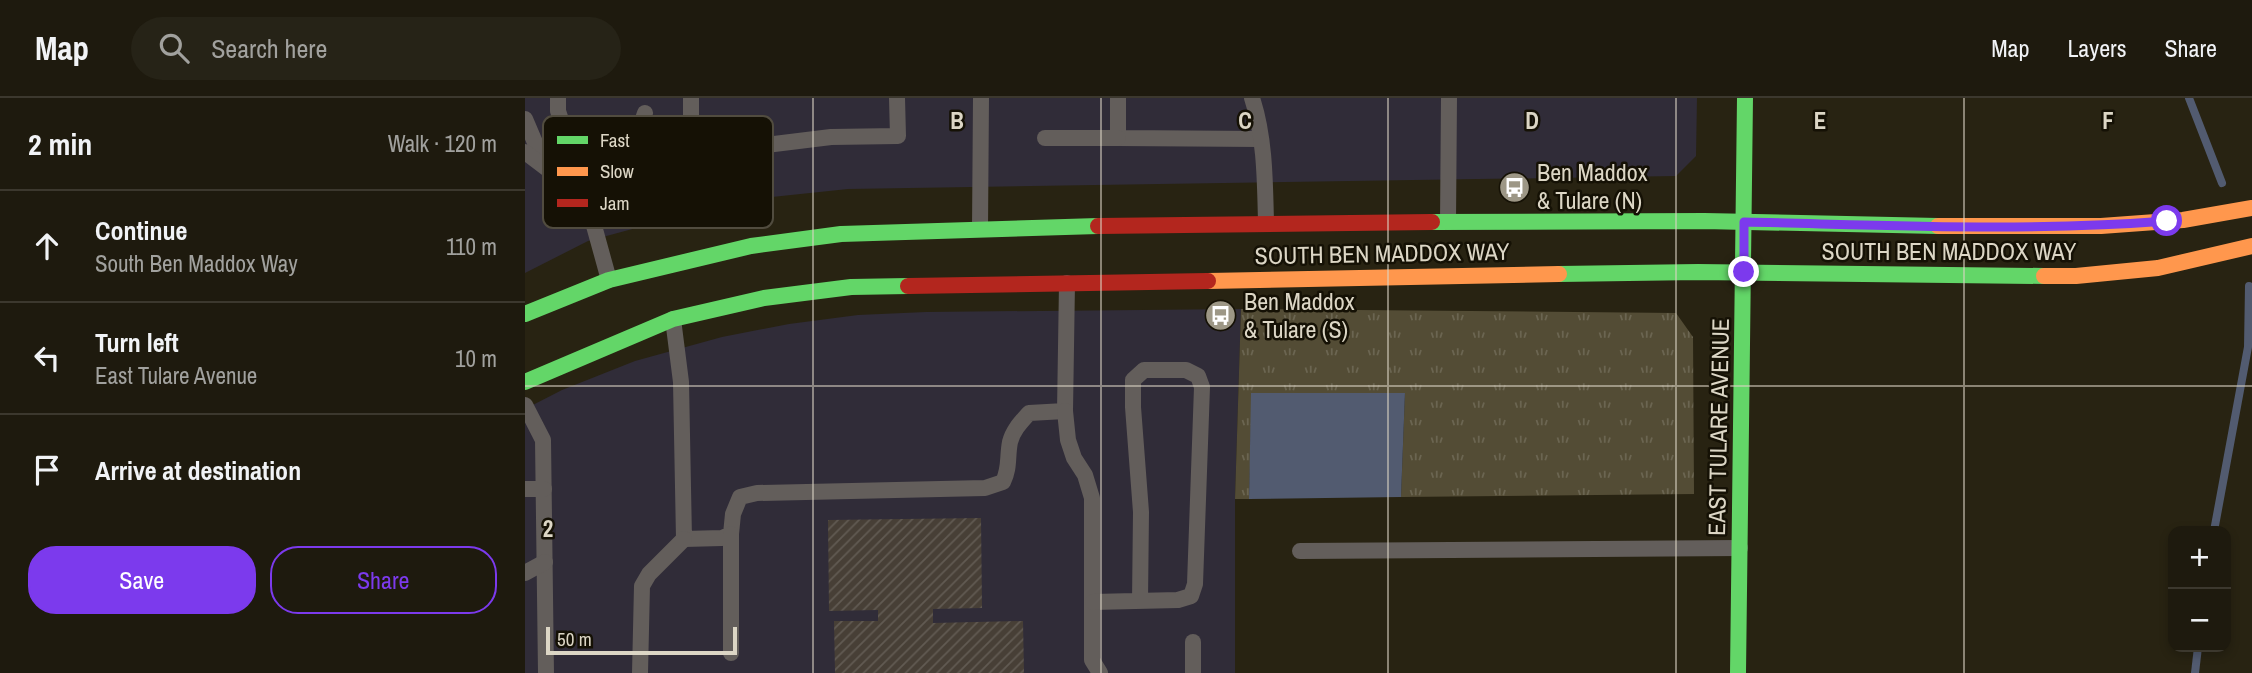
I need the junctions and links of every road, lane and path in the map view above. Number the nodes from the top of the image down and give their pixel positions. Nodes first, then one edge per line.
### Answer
1 (558, 98) edge
2 (691, 98) edge
3 (897, 98) edge
4 (981, 98) edge
5 (1118, 98) edge
6 (1252, 98) edge
7 (1449, 98) edge
8 (1745, 98) edge
9 (645, 113) dead end
10 (560, 116) edge
11 (644, 116) edge
12 (691, 116) edge
13 (525, 119) edge
14 (1045, 138) dead end
15 (1118, 138) junction
16 (1260, 139) junction
17 (773, 144) edge
18 (525, 152) edge
19 (543, 161) edge
20 (543, 166) edge
21 (2252, 208) edge
22 (1744, 222) junction
23 (1266, 223) junction
24 (1448, 224) junction
25 (595, 228) edge
26 (980, 229) junction
27 (2252, 246) edge
28 (970, 250) dead end
29 (1744, 272) junction
30 (609, 280) junction
31 (1067, 282) junction
32 (683, 302) dead end
33 (525, 314) edge
34 (673, 319) junction
35 (525, 382) edge
36 (525, 405) edge
37 (1065, 411) junction
38 (525, 489) edge
39 (544, 489) junction
40 (731, 534) junction
41 (684, 539) junction
42 (1740, 548) junction
43 (1300, 551) dead end
44 (545, 562) junction
45 (525, 573) edge
46 (1140, 601) junction
47 (1093, 602) junction
48 (1193, 642) dead end
49 (731, 653) dead end
50 (546, 673) edge
51 (640, 673) edge
52 (1100, 673) edge
53 (1193, 673) edge
54 (1738, 673) edge

1 - 10 lane
2 - 12 lane
3 - 17 lane
4 - 26 lane
5 - 15 lane
6 - 16 lane
7 - 24 lane
8 - 22 main road, EAST TULARE AVENUE
9 - 11 lane
13 - 19 lane
14 - 15 lane
15 - 16 lane
16 - 23 lane
18 - 20 lane
21 - 22 main road, SOUTH BEN MADDOX WAY
22 - 24 main road, SOUTH BEN MADDOX WAY
22 - 29 main road, EAST TULARE AVENUE
23 - 24 main road, SOUTH BEN MADDOX WAY
23 - 26 main road, SOUTH BEN MADDOX WAY
25 - 30 lane
26 - 28 main road
26 - 30 main road, SOUTH BEN MADDOX WAY
27 - 29 main road, SOUTH BEN MADDOX WAY
29 - 31 main road, SOUTH BEN MADDOX WAY
29 - 42 main road, EAST TULARE AVENUE
30 - 33 main road, SOUTH BEN MADDOX WAY
31 - 34 main road, SOUTH BEN MADDOX WAY
31 - 37 lane
32 - 34 main road
34 - 35 main road, SOUTH BEN MADDOX WAY
34 - 41 lane
36 - 39 lane
37 - 40 lane
37 - 47 lane
38 - 39 lane
39 - 44 lane
40 - 41 lane
40 - 49 lane
41 - 51 lane
42 - 43 lane
42 - 54 main road, EAST TULARE AVENUE
44 - 45 lane
44 - 50 lane
46 - 46 lane
46 - 47 lane
47 - 52 lane
48 - 53 lane

